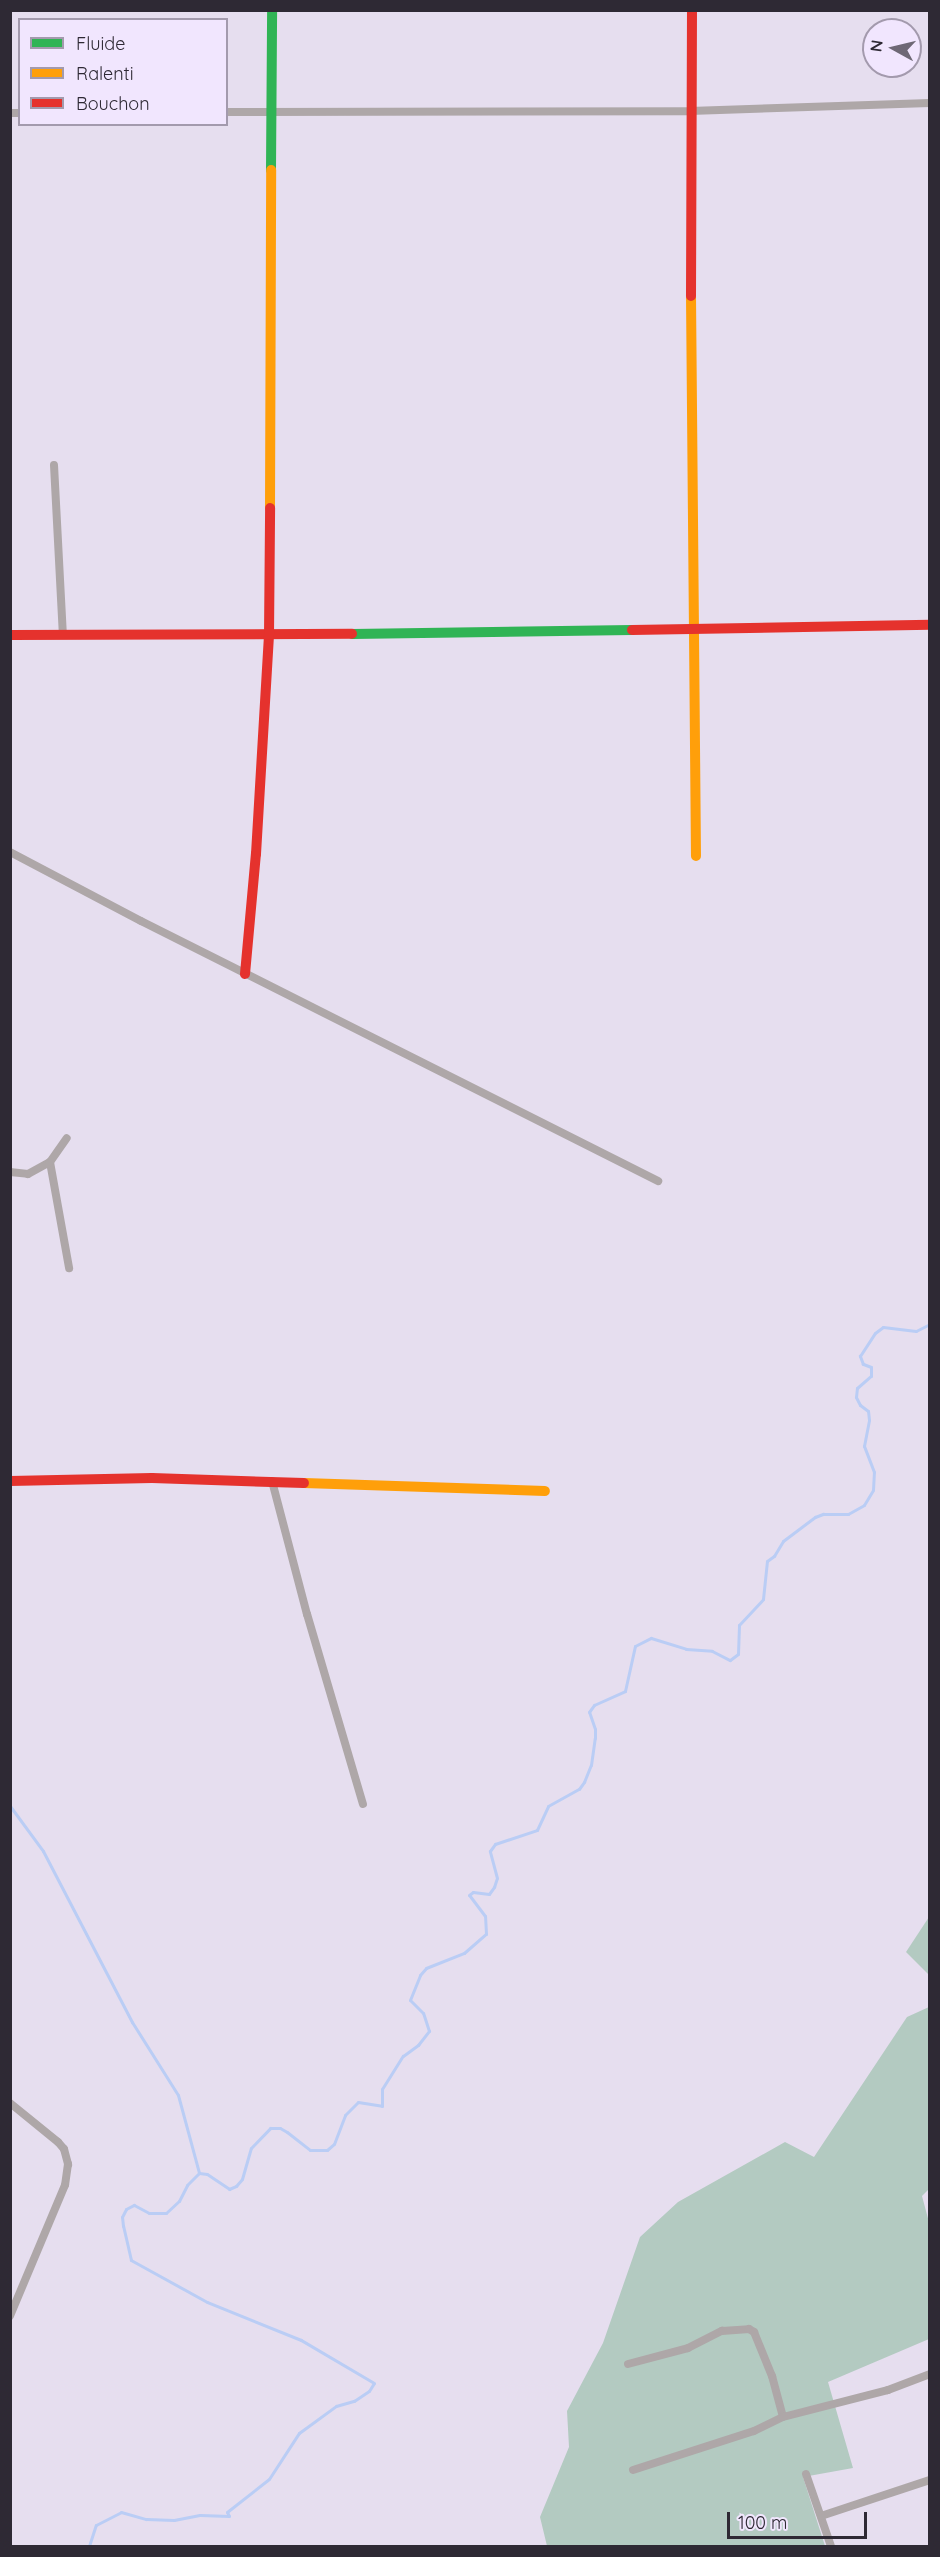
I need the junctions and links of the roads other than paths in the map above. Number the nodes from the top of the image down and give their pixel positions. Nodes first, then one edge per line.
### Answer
1 (272, 10) edge
2 (692, 10) edge
3 (930, 103) edge
4 (690, 111) junction
5 (228, 112) edge
6 (271, 112) junction
7 (54, 465) dead end
8 (930, 625) edge
9 (694, 630) junction
10 (10, 635) edge
11 (63, 635) junction
12 (269, 635) junction
13 (10, 852) edge
14 (696, 856) dead end
15 (245, 974) junction
16 (67, 1138) dead end
17 (50, 1162) junction
18 (10, 1172) edge
19 (658, 1181) dead end
20 (69, 1268) dead end
21 (272, 1480) junction
22 (10, 1481) edge
23 (545, 1491) dead end
24 (363, 1804) dead end
25 (10, 2103) edge
26 (10, 2316) edge
27 (628, 2364) dead end
28 (930, 2374) edge
29 (783, 2417) junction
30 (633, 2470) dead end
31 (806, 2474) dead end
32 (930, 2480) edge
33 (821, 2516) junction
34 (831, 2547) edge

1 - 6 street
2 - 4 street
3 - 4 street
4 - 6 street
4 - 9 street
5 - 6 street
6 - 12 street
7 - 11 street
8 - 9 street
9 - 12 street
9 - 14 street
10 - 11 street
11 - 12 street
12 - 15 street
13 - 15 street
15 - 19 street
16 - 17 street
17 - 18 street
17 - 20 street
21 - 22 street
21 - 23 street
21 - 24 street
25 - 26 street
27 - 29 street
28 - 29 street
29 - 30 street
31 - 33 street
32 - 33 street
33 - 34 street

